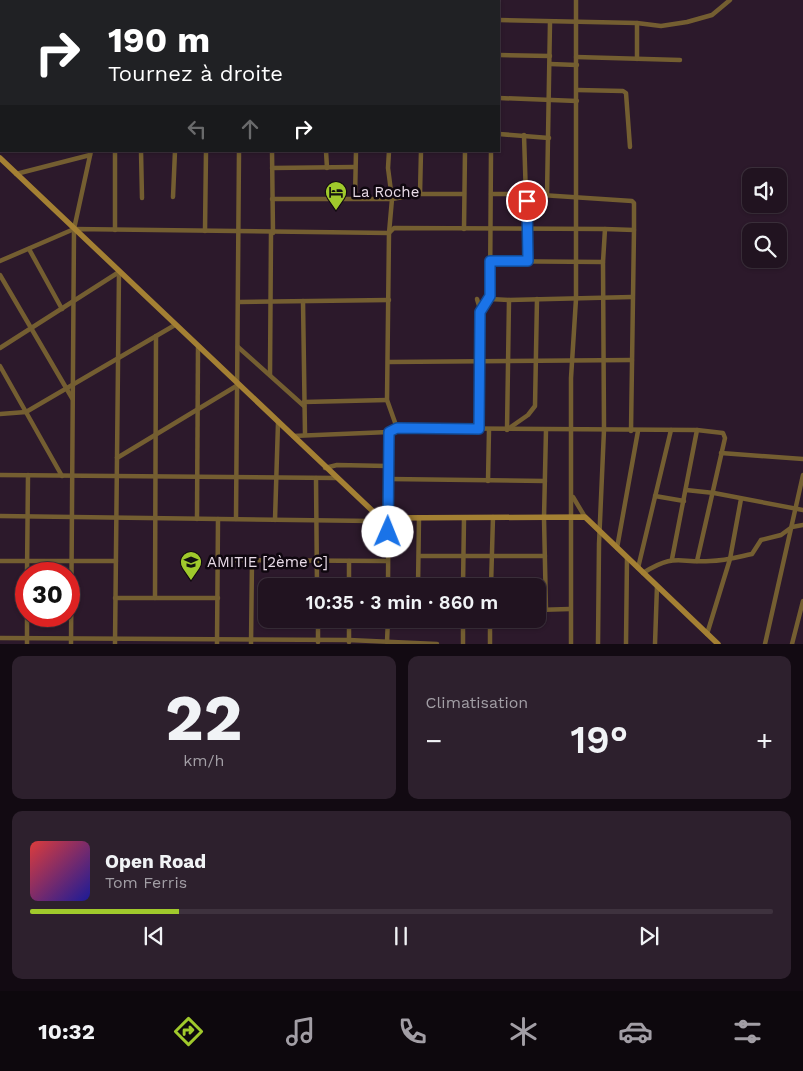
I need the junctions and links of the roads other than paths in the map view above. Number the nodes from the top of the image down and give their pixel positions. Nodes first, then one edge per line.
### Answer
1 (576, 0) edge
2 (730, 0) edge
3 (500, 20) edge
4 (550, 22) junction
5 (576, 22) junction
6 (637, 23) junction
7 (500, 55) edge
8 (550, 56) junction
9 (576, 57) junction
10 (637, 58) junction
11 (680, 60) dead end
12 (550, 64) junction
13 (576, 65) junction
14 (577, 90) junction
15 (500, 98) edge
16 (549, 101) junction
17 (577, 101) junction
18 (500, 134) edge
19 (524, 135) junction
20 (549, 138) junction
21 (630, 147) dead end
22 (115, 152) edge
23 (141, 152) edge
24 (175, 152) edge
25 (206, 152) edge
26 (240, 152) edge
27 (272, 152) edge
28 (326, 152) edge
29 (356, 152) edge
30 (389, 152) edge
31 (421, 152) edge
32 (465, 152) edge
33 (491, 152) edge
34 (91, 153) edge
35 (0, 158) edge
36 (355, 167) junction
37 (272, 168) junction
38 (326, 168) junction
39 (16, 174) junction
40 (420, 194) junction
41 (464, 194) junction
42 (491, 194) junction
43 (526, 194) junction
44 (546, 195) junction
45 (173, 197) dead end
46 (576, 197) junction
47 (142, 198) dead end
48 (355, 198) junction
49 (272, 199) junction
50 (392, 199) junction
51 (74, 229) junction
52 (464, 229) junction
53 (489, 229) junction
54 (528, 229) junction
55 (575, 229) junction
56 (605, 229) junction
57 (115, 230) junction
58 (634, 230) junction
59 (205, 232) junction
60 (239, 232) junction
61 (272, 233) junction
62 (389, 233) junction
63 (29, 249) junction
64 (490, 261) junction
65 (528, 261) junction
66 (576, 261) junction
67 (0, 262) edge
68 (603, 262) junction
69 (119, 272) junction
70 (0, 275) edge
71 (632, 297) junction
72 (602, 298) junction
73 (477, 299) dead end
74 (490, 299) junction
75 (537, 299) junction
76 (576, 299) junction
77 (388, 300) junction
78 (509, 300) junction
79 (303, 301) junction
80 (73, 302) junction
81 (238, 302) junction
82 (270, 302) junction
83 (62, 309) junction
84 (480, 312) junction
85 (175, 325) junction
86 (31, 328) junction
87 (156, 336) junction
88 (198, 347) junction
89 (238, 347) junction
90 (0, 348) edge
91 (118, 358) junction
92 (632, 360) junction
93 (573, 361) junction
94 (603, 361) junction
95 (388, 362) junction
96 (480, 363) junction
97 (508, 363) junction
98 (536, 363) junction
99 (0, 366) edge
100 (270, 375) junction
101 (73, 384) junction
102 (238, 386) junction
103 (66, 388) junction
104 (72, 399) junction
105 (387, 400) junction
106 (304, 404) junction
107 (197, 410) junction
108 (26, 412) junction
109 (0, 414) edge
110 (278, 423) junction
111 (397, 428) junction
112 (479, 429) junction
113 (489, 430) junction
114 (507, 430) junction
115 (546, 430) junction
116 (572, 430) junction
117 (604, 430) junction
118 (671, 430) junction
119 (697, 430) junction
120 (631, 431) junction
121 (638, 431) junction
122 (389, 432) junction
123 (305, 434) junction
124 (156, 435) junction
125 (292, 436) junction
126 (721, 453) junction
127 (117, 458) junction
128 (803, 459) edge
129 (388, 466) junction
130 (325, 468) junction
131 (0, 475) edge
132 (28, 475) junction
133 (803, 475) edge
134 (62, 476) junction
135 (72, 476) junction
136 (117, 476) junction
137 (156, 477) junction
138 (197, 477) junction
139 (236, 478) junction
140 (276, 478) junction
141 (316, 478) junction
142 (336, 478) junction
143 (389, 479) junction
144 (488, 481) junction
145 (545, 481) junction
146 (572, 490) junction
147 (686, 490) junction
148 (714, 493) junction
149 (655, 496) junction
150 (741, 499) junction
151 (684, 501) junction
152 (796, 508) junction
153 (803, 510) edge
154 (0, 516) edge
155 (27, 517) junction
156 (72, 517) junction
157 (493, 517) junction
158 (116, 518) junction
159 (156, 518) junction
160 (380, 518) junction
161 (388, 518) junction
162 (419, 518) junction
163 (464, 518) junction
164 (544, 518) junction
165 (571, 518) junction
166 (585, 518) junction
167 (197, 519) junction
168 (218, 519) junction
169 (236, 520) junction
170 (275, 520) junction
171 (316, 520) junction
172 (803, 525) edge
173 (792, 527) junction
174 (600, 532) junction
175 (617, 548) junction
176 (419, 556) junction
177 (464, 556) junction
178 (492, 556) junction
179 (544, 556) junction
180 (627, 558) junction
181 (672, 559) junction
182 (730, 559) junction
183 (218, 560) junction
184 (252, 560) junction
185 (317, 560) junction
186 (0, 561) edge
187 (27, 561) junction
188 (72, 561) junction
189 (116, 561) junction
190 (349, 561) junction
191 (387, 561) junction
192 (697, 561) junction
193 (638, 568) junction
194 (643, 573) junction
195 (317, 578) edge
196 (349, 578) edge
197 (388, 578) edge
198 (418, 578) edge
199 (463, 578) edge
200 (491, 578) edge
201 (545, 578) edge
202 (657, 586) junction
203 (115, 598) junction
204 (155, 598) junction
205 (218, 598) junction
206 (803, 601) edge
207 (570, 609) junction
208 (546, 610) edge
209 (27, 627) edge
210 (318, 628) edge
211 (349, 628) edge
212 (388, 628) edge
213 (463, 628) edge
214 (490, 628) edge
215 (707, 634) junction
216 (0, 638) edge
217 (27, 641) edge
218 (71, 641) edge
219 (115, 641) edge
220 (150, 641) edge
221 (181, 642) edge
222 (217, 642) edge
223 (251, 642) edge
224 (285, 642) edge
225 (318, 642) edge
226 (349, 642) edge
227 (387, 642) edge
228 (437, 644) edge
229 (463, 644) edge
230 (490, 644) edge
231 (571, 644) edge
232 (598, 644) edge
233 (626, 644) edge
234 (655, 644) edge
235 (718, 644) edge
236 (764, 644) edge
237 (792, 644) edge

1 - 5 street
2 - 6 street
3 - 4 street
4 - 5 street
4 - 8 street
5 - 6 street
5 - 9 street
6 - 10 street
7 - 8 street
8 - 12 street
9 - 10 street
9 - 13 street
10 - 11 street
12 - 13 street
12 - 16 street
13 - 14 street
14 - 17 street
14 - 21 street
15 - 16 street
16 - 17 street
16 - 20 street
17 - 46 street
18 - 19 street
19 - 20 street
19 - 43 street
20 - 44 street
22 - 57 street
23 - 47 street
24 - 45 street
25 - 59 street
26 - 60 street
27 - 37 street
28 - 38 street
29 - 36 street
30 - 50 street
31 - 40 street
32 - 41 street
33 - 42 street
34 - 39 street
34 - 51 street
35 - 39 street
36 - 38 street
36 - 48 street
37 - 38 street
37 - 49 street
39 - 51 street
40 - 41 street
40 - 50 street
41 - 52 street
42 - 43 street
42 - 53 street
43 - 44 street
43 - 54 street
44 - 46 street
46 - 55 street
46 - 58 street
48 - 49 street
48 - 50 street
49 - 61 street
50 - 62 street
51 - 57 street
51 - 63 street
51 - 69 street
51 - 80 street
52 - 53 street
52 - 62 street
53 - 54 street
53 - 64 street
54 - 55 street
54 - 65 street
55 - 56 street
55 - 66 street
56 - 58 street
56 - 68 street
57 - 59 street
58 - 71 street
59 - 60 street
60 - 61 street
60 - 81 street
61 - 62 street
61 - 82 street
62 - 77 street
63 - 67 street
63 - 83 street
64 - 65 street
64 - 74 street
65 - 66 street
66 - 68 street
66 - 76 street
68 - 72 street
69 - 80 street
69 - 85 street
69 - 91 street
70 - 86 street
71 - 72 street
71 - 92 street
72 - 76 street
72 - 94 street
73 - 84 street
74 - 78 street
74 - 84 street
75 - 76 street
75 - 78 street
75 - 98 street
76 - 93 street
77 - 79 street
77 - 95 street
78 - 97 street
79 - 82 street
79 - 106 street
80 - 83 street
80 - 101 street
81 - 82 street
81 - 89 street
82 - 100 street
83 - 86 street
84 - 96 street
85 - 87 street
85 - 88 street
86 - 90 street
86 - 103 street
87 - 91 street
87 - 124 street
88 - 102 street
88 - 107 street
89 - 100 street
89 - 102 street
91 - 101 street
91 - 127 street
92 - 94 street
92 - 120 street
93 - 94 street
93 - 98 street
93 - 116 street
94 - 117 street
95 - 96 street
95 - 105 street
96 - 97 street
96 - 112 street
97 - 98 street
97 - 114 street
98 - 114 street
99 - 108 street
100 - 106 street
101 - 103 street
101 - 104 street
102 - 107 street
102 - 110 street
102 - 139 street
103 - 104 street
103 - 108 street
104 - 135 street
105 - 106 street
105 - 111 street
106 - 123 street
107 - 124 street
107 - 138 street
108 - 109 street
108 - 134 street
110 - 125 street
110 - 140 street
111 - 112 street
111 - 122 street
112 - 113 street
113 - 114 street
113 - 144 street
114 - 115 street
115 - 116 street
115 - 145 street
116 - 117 street
116 - 146 street
117 - 120 street
117 - 174 street
118 - 119 street
118 - 121 street
118 - 149 street
119 - 126 street
119 - 147 street
120 - 121 street
121 - 175 street
122 - 123 street
122 - 129 street
123 - 125 street
124 - 127 street
124 - 137 street
125 - 130 street
126 - 128 street
126 - 148 street
127 - 136 street
129 - 130 street
129 - 143 street
130 - 142 street
131 - 132 street
132 - 134 street
132 - 155 street
133 - 152 street
134 - 135 street
135 - 136 street
135 - 156 street
136 - 137 street
136 - 158 street
137 - 138 street
137 - 159 street
138 - 139 street
138 - 167 street
139 - 140 street
139 - 169 street
140 - 141 street
140 - 170 street
141 - 142 street
141 - 171 street
142 - 160 street
143 - 144 street
143 - 161 street
144 - 145 street
145 - 164 street
146 - 165 street
146 - 166 street
147 - 148 street
147 - 151 street
148 - 150 street
148 - 192 street
149 - 151 street
149 - 193 street
150 - 152 street
150 - 182 street
151 - 181 street
152 - 153 street
152 - 173 street
154 - 155 street
155 - 156 street
155 - 187 street
156 - 158 street
156 - 188 street
157 - 163 street
157 - 164 street
157 - 178 street
158 - 159 street
158 - 189 street
159 - 167 street
159 - 204 street
160 - 161 street
160 - 171 street
161 - 162 street
161 - 191 street
162 - 163 street
162 - 176 street
163 - 177 street
164 - 165 street
164 - 179 street
165 - 166 street
165 - 207 street
166 - 174 street
167 - 168 street
168 - 169 street
168 - 183 street
169 - 170 street
170 - 171 street
171 - 185 street
172 - 173 street
173 - 182 street
173 - 236 street
174 - 175 street
174 - 232 street
175 - 180 street
176 - 177 street
176 - 198 street
177 - 178 street
177 - 199 street
178 - 179 street
178 - 200 street
179 - 201 street
180 - 193 street
180 - 233 street
181 - 192 street
181 - 194 street
182 - 192 street
182 - 215 street
183 - 184 street
183 - 205 street
184 - 185 street
184 - 223 street
185 - 190 street
185 - 195 street
186 - 187 street
187 - 188 street
188 - 189 street
188 - 218 street
189 - 203 street
190 - 191 street
190 - 196 street
191 - 197 street
193 - 194 street
194 - 202 street
202 - 215 street
202 - 234 street
203 - 204 street
203 - 219 street
204 - 205 street
205 - 222 street
206 - 237 street
207 - 208 street
207 - 231 street
209 - 217 street
210 - 225 street
211 - 226 street
212 - 227 street
213 - 229 street
214 - 230 street
215 - 235 street
216 - 217 street
217 - 218 street
218 - 219 street
219 - 220 street
220 - 221 street
221 - 222 street
222 - 223 street
223 - 224 street
224 - 225 street
225 - 226 street
226 - 227 street
227 - 228 street

